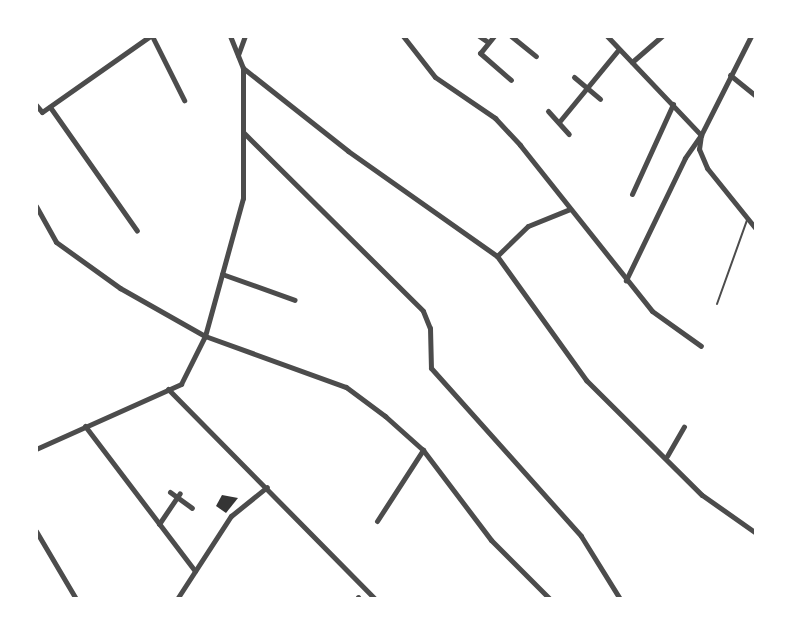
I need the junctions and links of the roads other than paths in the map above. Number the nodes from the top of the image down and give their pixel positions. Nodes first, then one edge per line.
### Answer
1 (151, 36) edge
2 (230, 36) edge
3 (245, 36) edge
4 (403, 36) edge
5 (479, 36) edge
6 (494, 36) edge
7 (511, 36) edge
8 (607, 36) edge
9 (662, 36) edge
10 (751, 36) edge
11 (488, 42) junction
12 (619, 49) junction
13 (237, 55) junction
14 (536, 56) dead end
15 (632, 62) junction
16 (243, 68) junction
17 (730, 75) junction
18 (573, 77) dead end
19 (511, 80) dead end
20 (587, 88) junction
21 (756, 96) edge
22 (600, 99) dead end
23 (184, 100) dead end
24 (673, 104) junction
25 (36, 105) edge
26 (51, 107) junction
27 (548, 111) dead end
28 (558, 122) junction
29 (244, 133) junction
30 (570, 134) dead end
31 (701, 135) junction
32 (632, 194) dead end
33 (36, 206) edge
34 (570, 209) junction
35 (748, 219) junction
36 (756, 229) edge
37 (137, 231) dead end
38 (497, 256) junction
39 (222, 274) junction
40 (626, 280) junction
41 (295, 300) dead end
42 (717, 304) dead end
43 (205, 336) junction
44 (701, 346) dead end
45 (168, 389) junction
46 (86, 426) junction
47 (684, 427) dead end
48 (36, 449) edge
49 (423, 450) junction
50 (667, 456) junction
51 (267, 487) junction
52 (170, 492) dead end
53 (179, 495) junction
54 (192, 508) dead end
55 (377, 521) dead end
56 (159, 524) junction
57 (36, 531) edge
58 (756, 533) edge
59 (195, 571) junction
60 (76, 599) edge
61 (177, 599) edge
62 (375, 599) edge
63 (550, 599) edge
64 (620, 599) edge

1 - 23 street
1 - 26 street
2 - 13 street
3 - 13 street
4 - 34 street
5 - 11 street
6 - 11 street
7 - 14 street
8 - 12 street
9 - 15 street
10 - 17 street
11 - 19 street
12 - 15 street
12 - 20 street
13 - 16 street
15 - 24 street
16 - 29 street
16 - 38 street
17 - 21 street
17 - 31 street
18 - 20 street
20 - 22 street
20 - 28 street
24 - 31 street
24 - 32 street
25 - 26 street
26 - 37 street
27 - 28 street
28 - 30 street
29 - 39 street
29 - 64 street
31 - 35 street
31 - 40 street
33 - 43 street
34 - 38 street
34 - 40 street
35 - 36 street
35 - 42 lane
38 - 50 street
39 - 41 street
39 - 43 street
40 - 44 street
43 - 45 street
43 - 49 street
45 - 46 street
45 - 51 street
46 - 48 street
46 - 56 street
47 - 50 street
49 - 55 street
49 - 63 street
50 - 58 street
51 - 59 street
51 - 62 street
52 - 53 street
53 - 54 street
53 - 56 street
56 - 59 street
57 - 60 street
59 - 61 street

